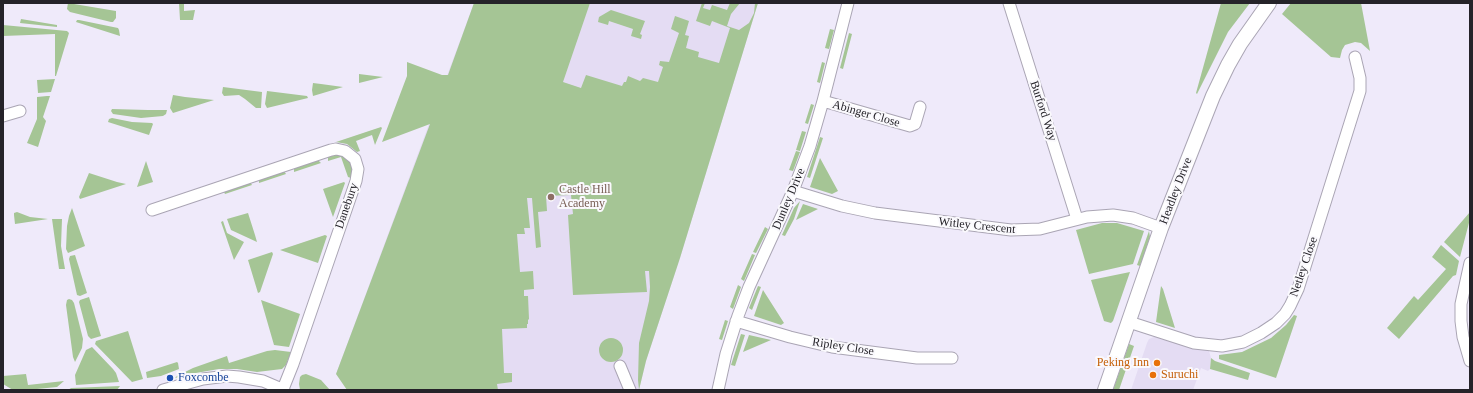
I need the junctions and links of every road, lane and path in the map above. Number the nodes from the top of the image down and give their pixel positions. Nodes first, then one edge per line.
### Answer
1 (848, 3) edge
2 (1009, 3) edge
3 (1269, 3) edge
4 (1355, 57) dead end
5 (823, 101) junction
6 (920, 107) dead end
7 (20, 111) dead end
8 (3, 116) edge
9 (793, 192) junction
10 (152, 210) dead end
11 (1077, 219) junction
12 (1162, 228) junction
13 (1470, 263) edge
14 (1466, 294) edge
15 (736, 321) junction
16 (1129, 322) junction
17 (952, 358) dead end
18 (1470, 361) edge
19 (620, 366) dead end
20 (162, 390) edge
21 (283, 390) edge
22 (630, 390) edge
23 (718, 390) edge
24 (1105, 390) edge

1 - 5 street, Dunley Drive
2 - 11 street, Burford Way
3 - 12 street, Headley Drive
4 - 16 street, Netley Close
5 - 6 street, Abinger Close
5 - 9 street, Dunley Drive
7 - 8 street
9 - 11 street, Witley Crescent
9 - 15 street, Dunley Drive
10 - 21 street, Danebury
11 - 12 street, Witley Crescent
12 - 16 street, Headley Drive
13 - 14 street
14 - 18 street
15 - 17 street, Ripley Close
15 - 23 street, Dunley Drive
16 - 24 street, Headley Drive
19 - 22 street
20 - 21 street

